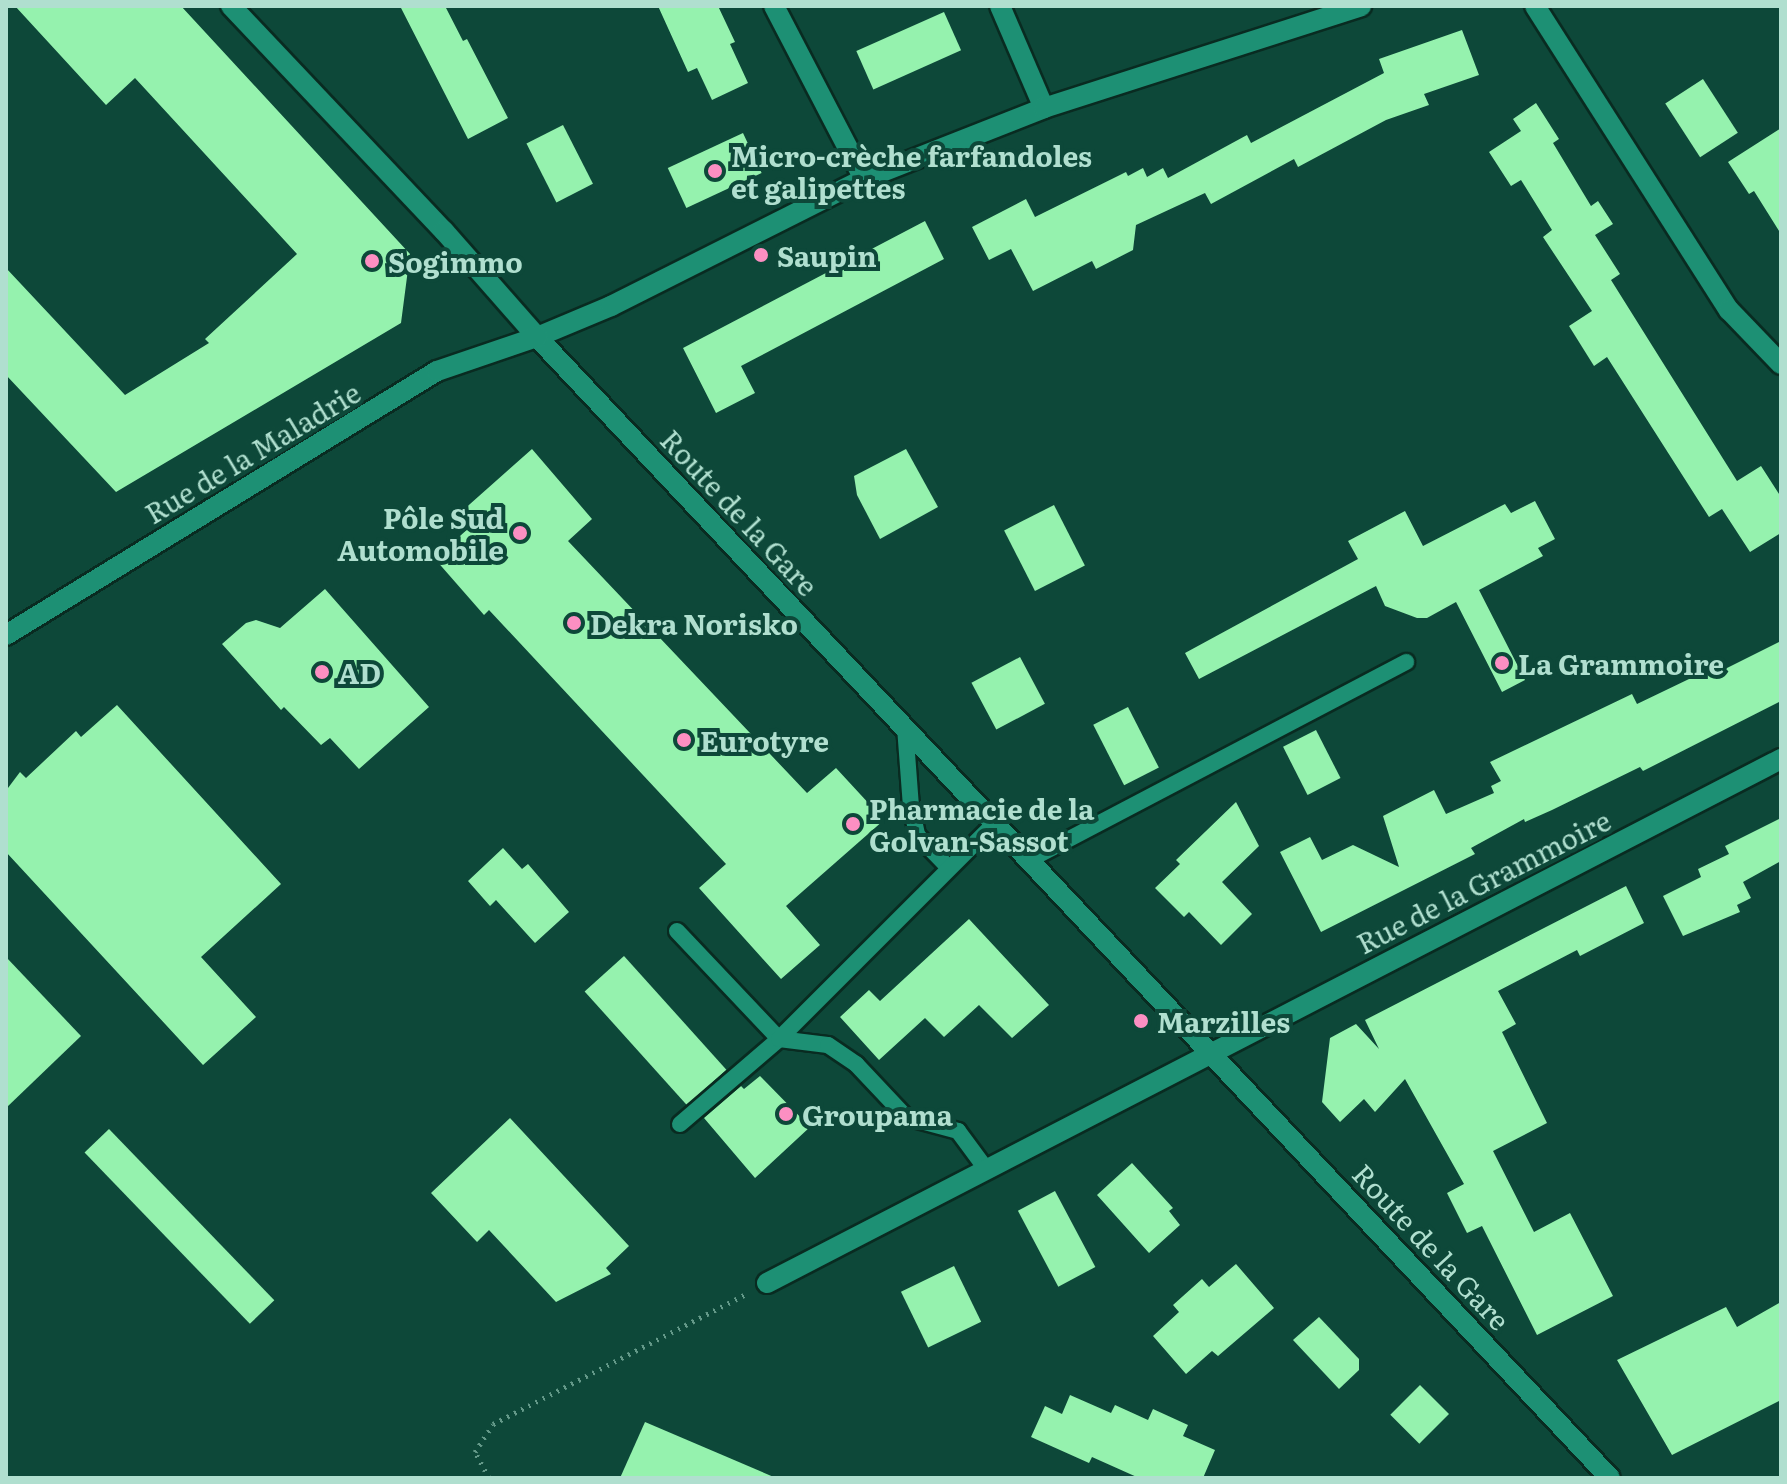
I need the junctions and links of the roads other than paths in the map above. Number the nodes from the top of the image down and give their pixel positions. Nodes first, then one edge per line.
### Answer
1 (231, 6) edge
2 (774, 6) edge
3 (1000, 6) edge
4 (1361, 6) edge
5 (1535, 6) edge
6 (1044, 108) junction
7 (864, 179) junction
8 (537, 337) junction
9 (1781, 364) edge
10 (6, 635) edge
11 (1406, 662) dead end
12 (905, 727) junction
13 (1781, 759) edge
14 (995, 823) junction
15 (1029, 860) junction
16 (949, 868) junction
17 (677, 931) dead end
18 (779, 1039) junction
19 (1211, 1053) junction
20 (680, 1124) dead end
21 (986, 1169) junction
22 (767, 1283) road end
23 (1610, 1478) edge

1 - 8 street, Route de la Gare
2 - 7 street
3 - 6 street
4 - 6 street, Rue de la Maladrie
5 - 9 street
6 - 7 street, Rue de la Maladrie
7 - 8 street, Rue de la Maladrie
8 - 10 street, Rue de la Maladrie
8 - 12 street, Route de la Gare
11 - 15 lane
12 - 14 street, Route de la Gare
12 - 16 lane
13 - 19 street, Rue de la Grammoire
14 - 15 street, Route de la Gare
14 - 16 lane
15 - 19 street, Route de la Gare
16 - 18 lane
17 - 18 lane
18 - 20 lane
18 - 21 lane
19 - 21 street
19 - 23 street, Route de la Gare
21 - 22 street

